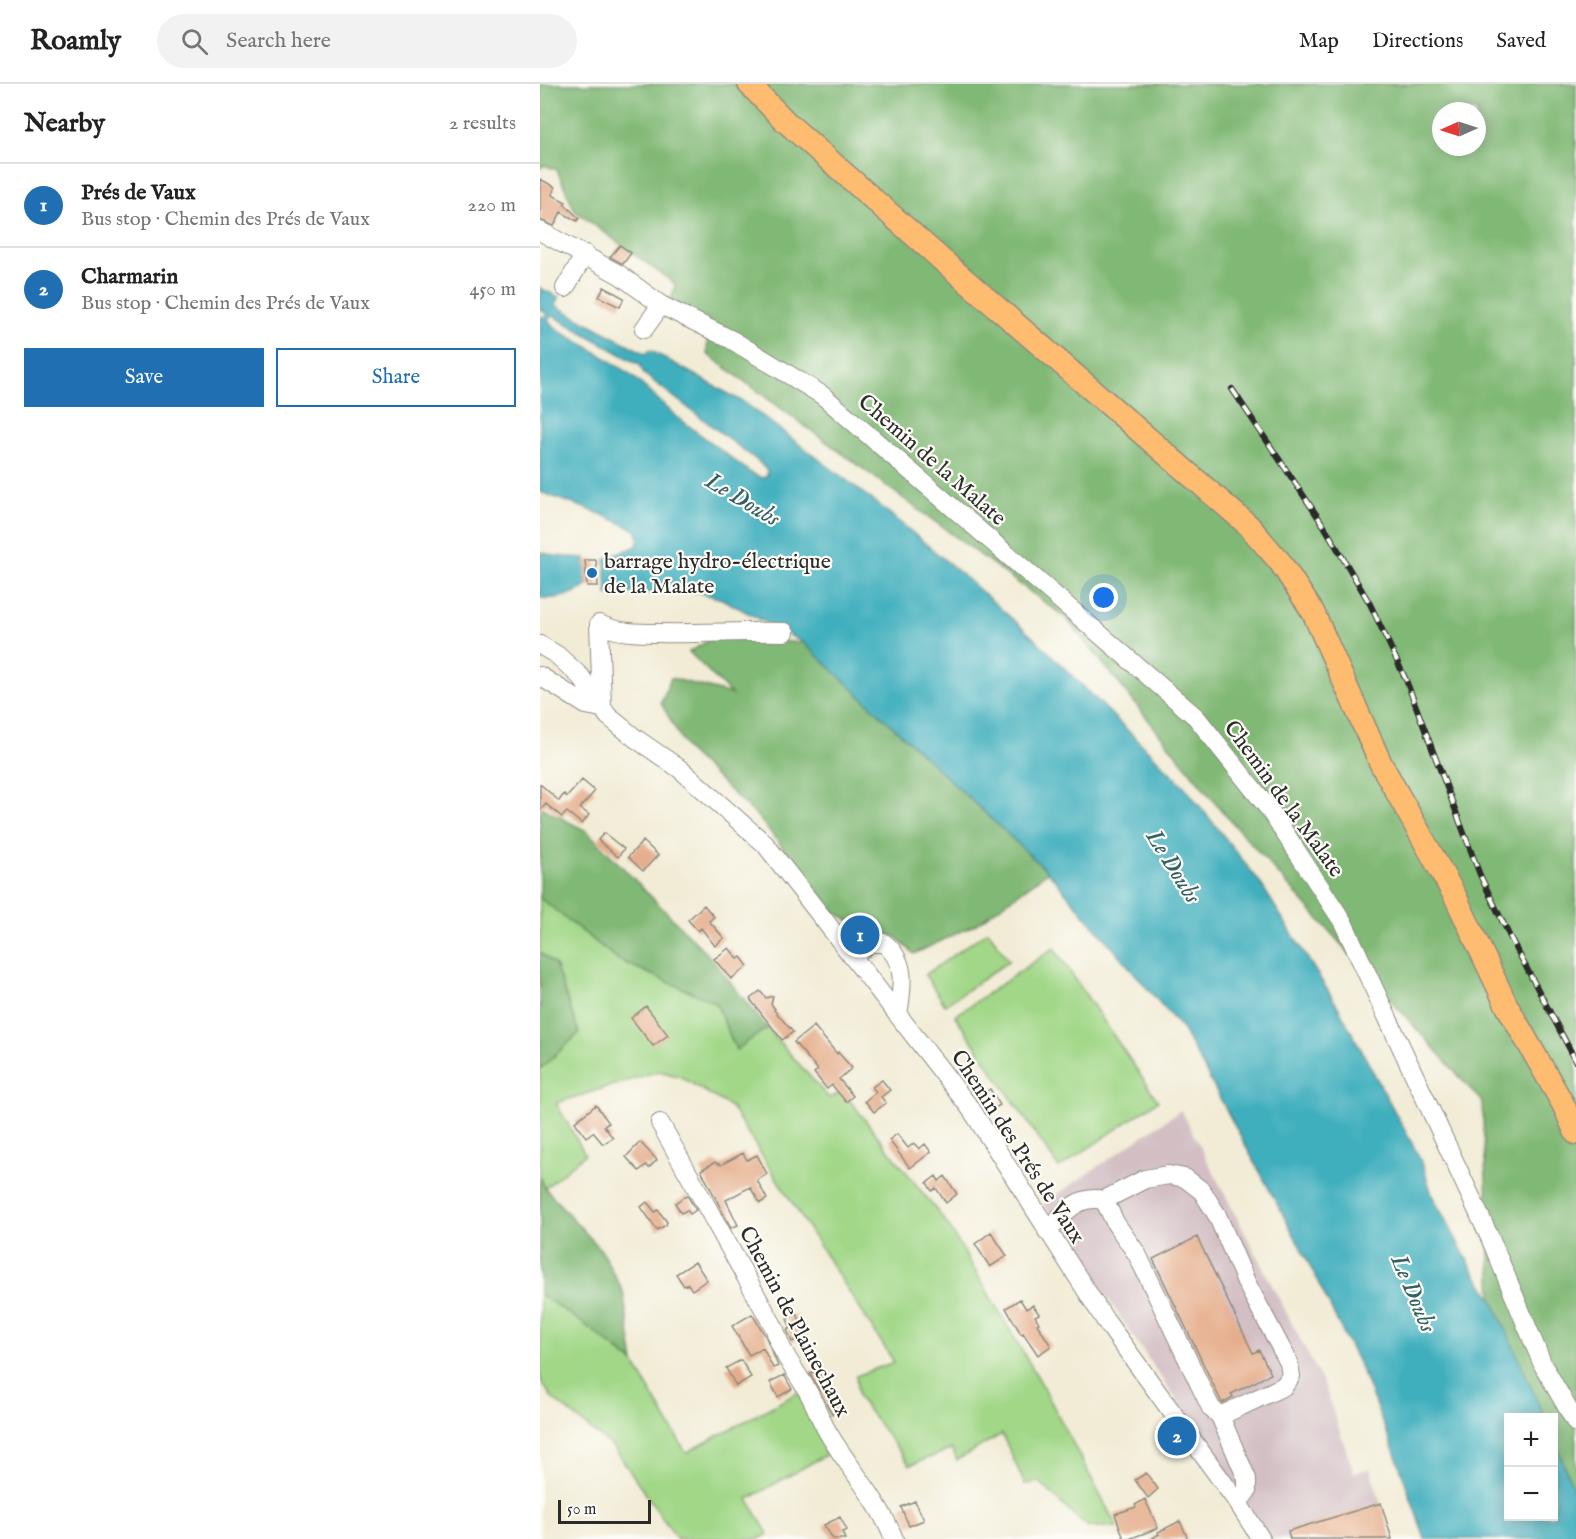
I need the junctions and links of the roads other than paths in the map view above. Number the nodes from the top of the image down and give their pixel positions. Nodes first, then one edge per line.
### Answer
1 (749, 84) edge
2 (540, 231) edge
3 (585, 254) junction
4 (565, 288) dead end
5 (661, 305) junction
6 (644, 329) dead end
7 (785, 632) dead end
8 (540, 645) edge
9 (540, 676) edge
10 (602, 708) junction
11 (853, 956) junction
12 (898, 1015) junction
13 (660, 1123) dead end
14 (1576, 1133) edge
15 (1104, 1200) junction
16 (1047, 1231) junction
17 (1220, 1416) junction
18 (1576, 1422) edge
19 (1238, 1503) junction
20 (894, 1539) edge
21 (1261, 1539) edge

1 - 14 main road
2 - 3 street, Chemin de la Malate
3 - 4 street
3 - 5 street, Chemin de la Malate
5 - 6 street
5 - 18 street, Chemin de la Malate
7 - 10 street
8 - 10 street, Chemin des Prés de Vaux
9 - 10 street, Chemin des Prés de Vaux
10 - 11 street, Chemin des Prés de Vaux
11 - 12 street, Chemin des Prés de Vaux
11 - 12 street
12 - 16 street, Chemin des Prés de Vaux
13 - 20 street, Chemin de Plainechaux
15 - 16 street
15 - 17 street
15 - 17 street
16 - 19 street, Chemin des Prés de Vaux
17 - 19 street
19 - 21 street, Chemin des Prés de Vaux

